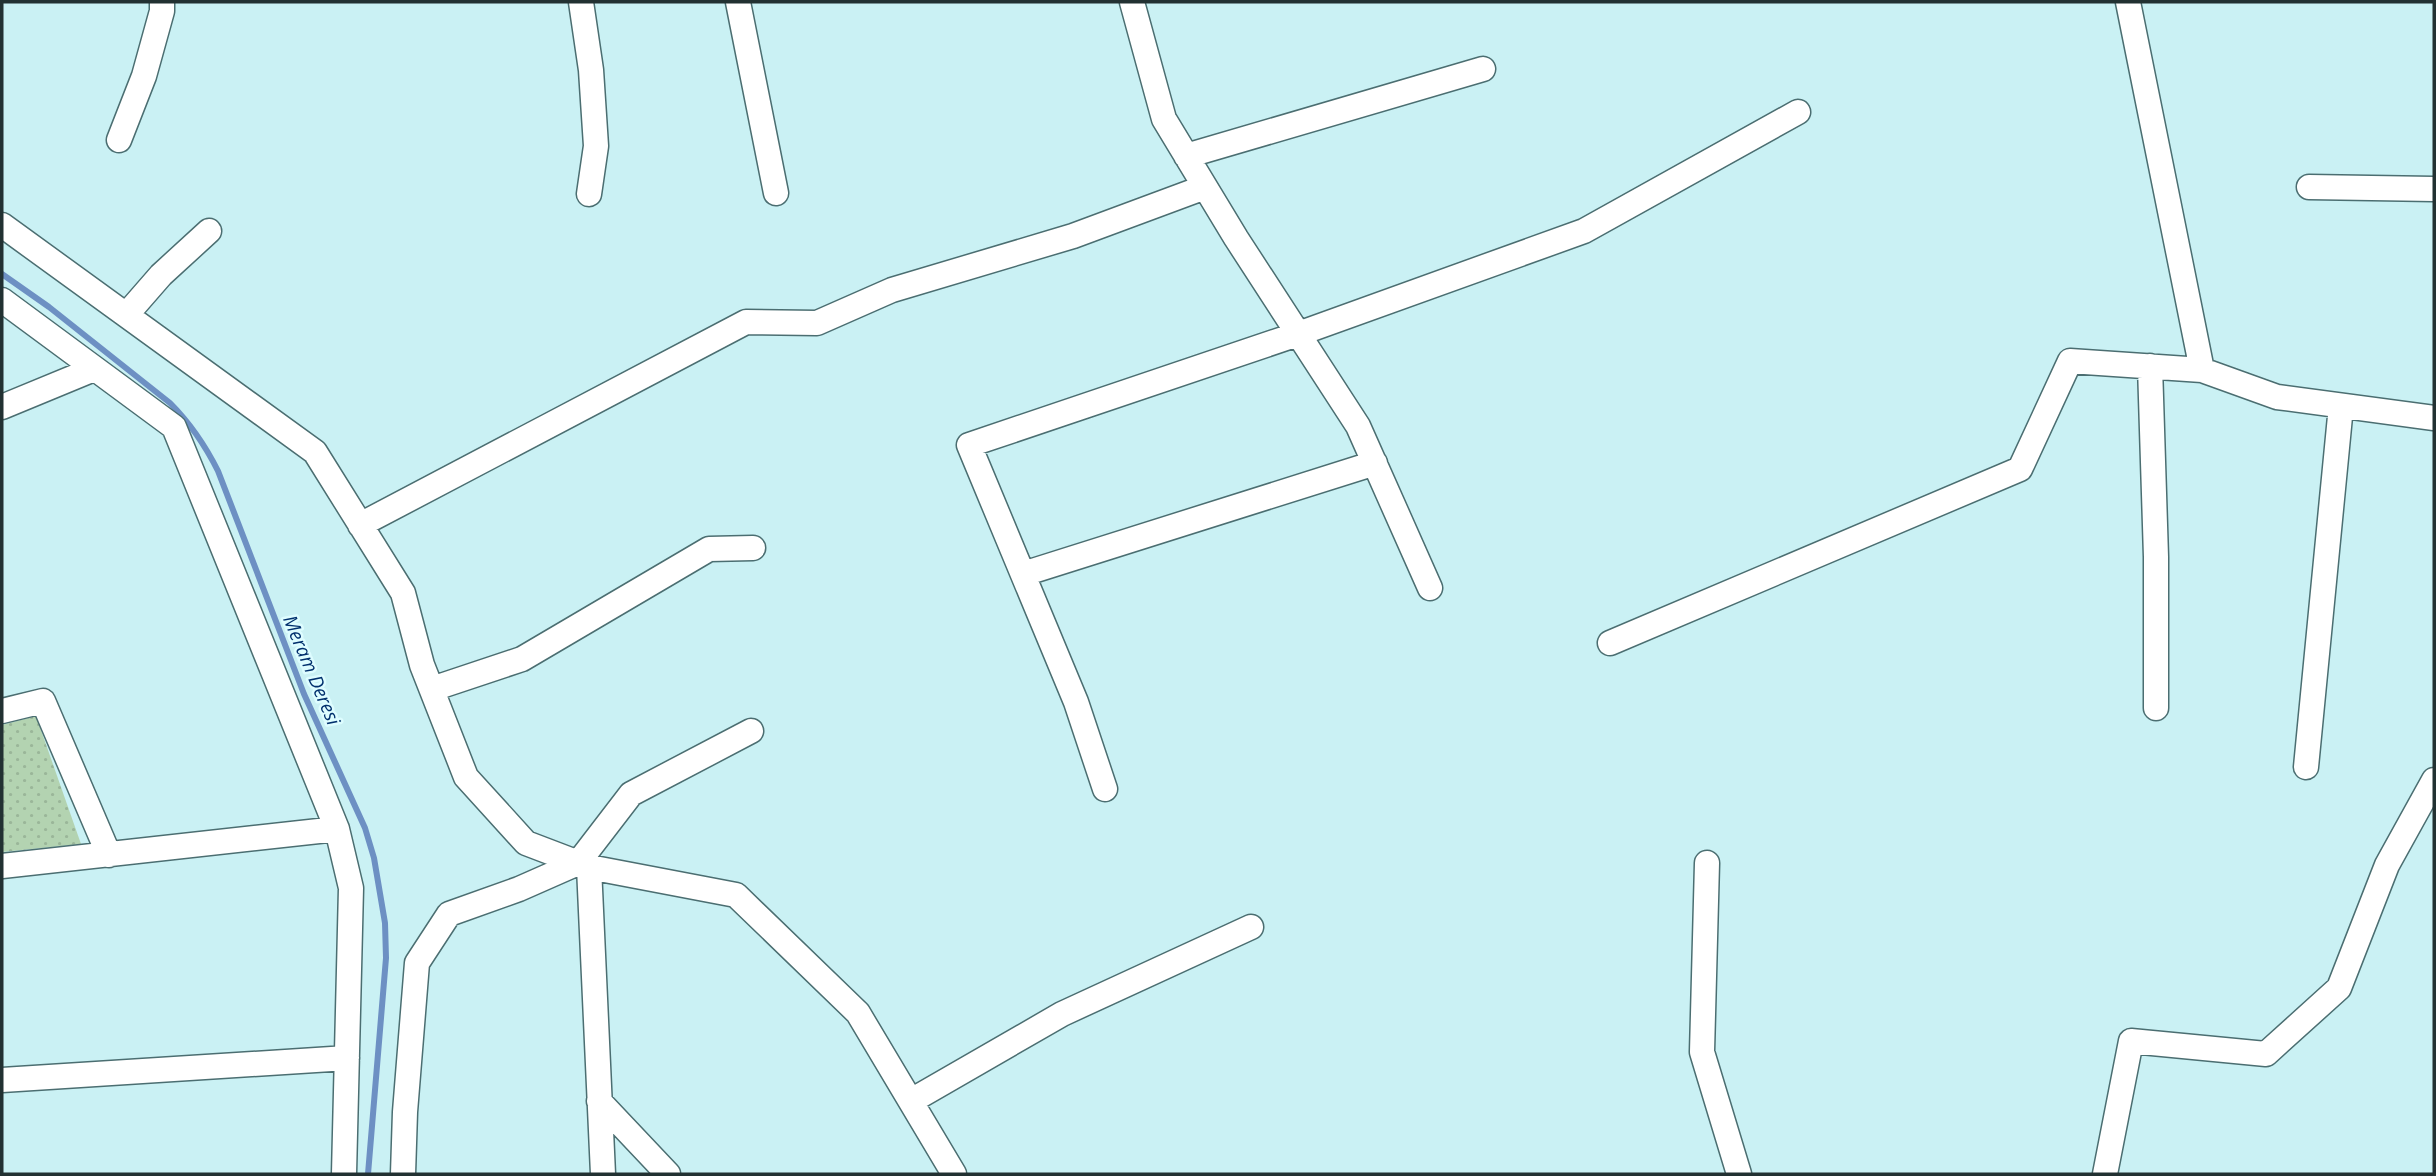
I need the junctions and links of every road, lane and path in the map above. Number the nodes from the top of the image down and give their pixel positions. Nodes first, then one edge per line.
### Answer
1 (162, 2) edge
2 (581, 2) edge
3 (738, 2) edge
4 (1132, 2) edge
5 (2128, 2) edge
6 (1483, 69) dead end
7 (1798, 113) dead end
8 (119, 140) dead end
9 (1186, 156) junction
10 (1205, 187) junction
11 (2308, 187) dead end
12 (2434, 189) edge
13 (776, 193) dead end
14 (589, 194) dead end
15 (2, 225) edge
16 (209, 231) dead end
17 (2, 300) edge
18 (127, 314) junction
19 (1298, 334) junction
20 (2150, 366) junction
21 (94, 369) junction
22 (2202, 370) junction
23 (2341, 406) junction
24 (2, 407) edge
25 (2434, 418) edge
26 (1375, 463) junction
27 (360, 525) junction
28 (753, 548) dead end
29 (1023, 574) junction
30 (1430, 588) dead end
31 (1610, 642) dead end
32 (432, 689) junction
33 (2156, 708) dead end
34 (2, 710) edge
35 (751, 731) dead end
36 (2306, 766) dead end
37 (2434, 780) edge
38 (1105, 789) dead end
39 (337, 829) junction
40 (109, 855) junction
41 (1707, 863) dead end
42 (583, 865) junction
43 (2, 866) edge
44 (1251, 927) dead end
45 (347, 1058) junction
46 (2, 1080) edge
47 (599, 1101) junction
48 (911, 1101) junction
49 (344, 1174) edge
50 (403, 1174) edge
51 (603, 1174) edge
52 (668, 1174) edge
53 (954, 1174) edge
54 (1740, 1174) edge
55 (2105, 1174) edge

1 - 8 street
2 - 14 street
3 - 13 street
4 - 9 street
5 - 22 street
6 - 9 street
7 - 19 street
9 - 10 street
10 - 19 street
10 - 27 street
11 - 12 street
15 - 18 street
16 - 18 street
17 - 21 street
18 - 27 street
19 - 26 street
19 - 29 street
20 - 22 street
20 - 31 street
20 - 33 street
21 - 24 street
21 - 39 street
22 - 23 street
23 - 25 street
23 - 36 street
26 - 29 street
26 - 30 street
27 - 32 street
28 - 32 street
29 - 38 street
32 - 42 street
34 - 40 street
35 - 42 street
37 - 55 street
39 - 40 street
39 - 45 street
40 - 43 street
41 - 54 street
42 - 47 street
42 - 48 street
42 - 50 street
44 - 48 street
45 - 46 street
45 - 49 street
47 - 51 street
47 - 52 street
48 - 53 street

